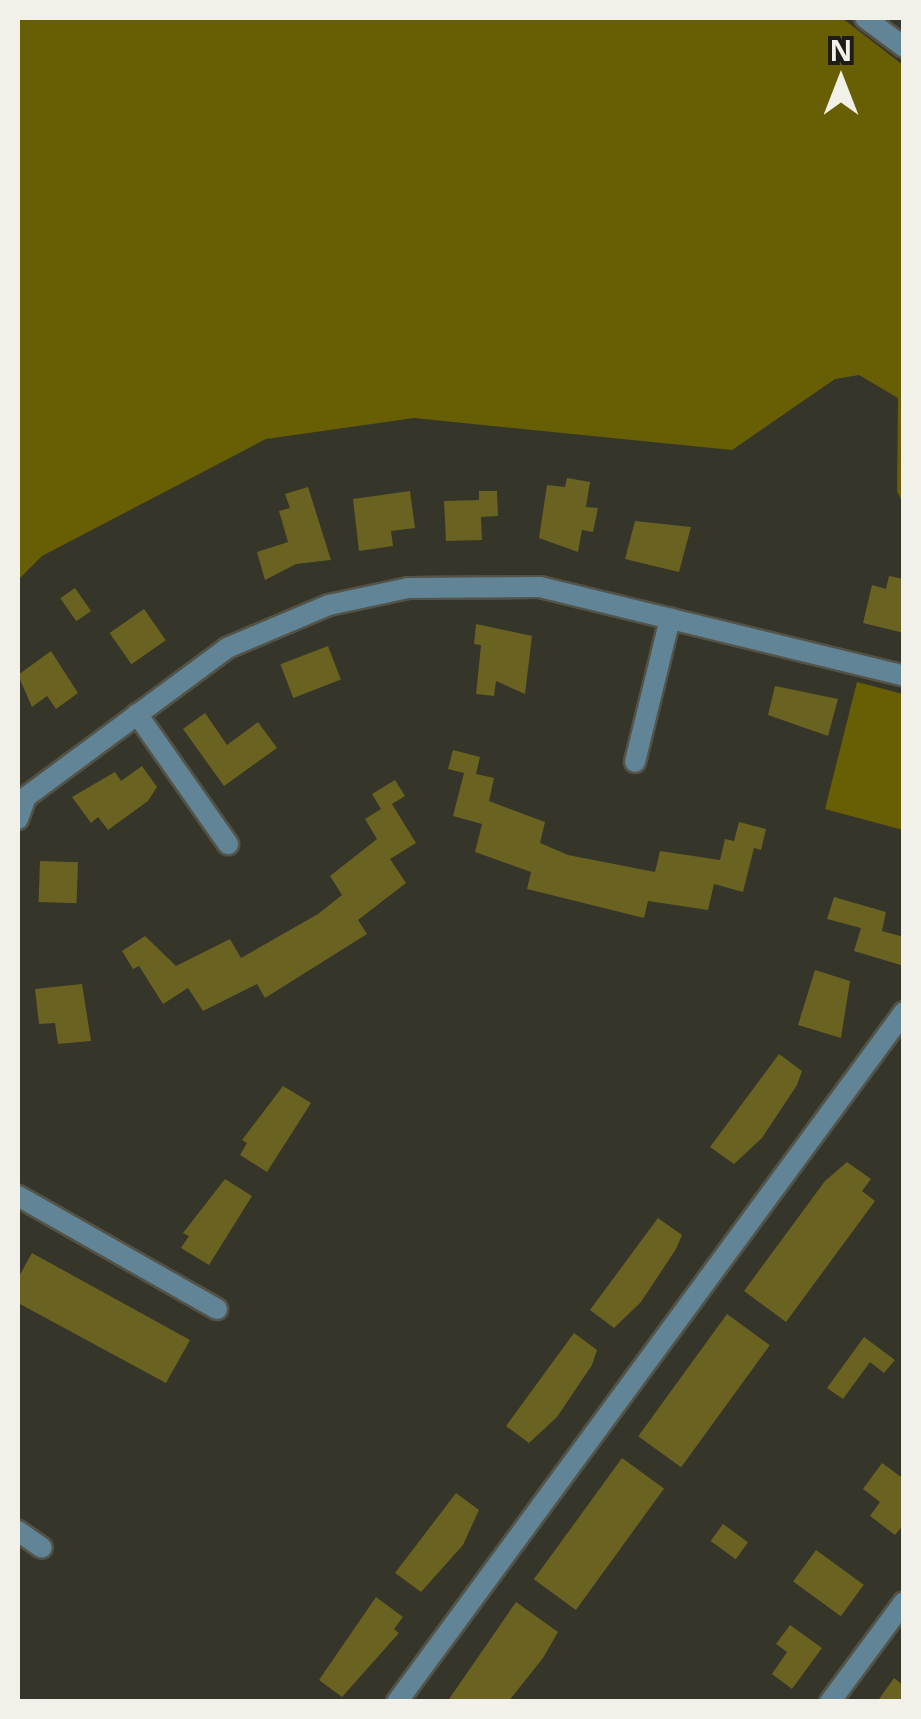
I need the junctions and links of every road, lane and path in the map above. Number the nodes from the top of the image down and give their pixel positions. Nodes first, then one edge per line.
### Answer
1 (865, 18) edge
2 (904, 47) edge
3 (670, 618) junction
4 (904, 676) edge
5 (137, 714) junction
6 (635, 762) dead end
7 (18, 819) edge
8 (228, 844) dead end
9 (904, 1012) edge
10 (18, 1196) edge
11 (218, 1309) dead end
12 (18, 1531) edge
13 (42, 1548) dead end
14 (904, 1602) edge
15 (397, 1702) edge
16 (830, 1702) edge

1 - 2 street
3 - 4 street
3 - 5 street
3 - 6 street
5 - 7 street
5 - 8 street
9 - 15 street
10 - 11 street
12 - 13 street
14 - 16 street

